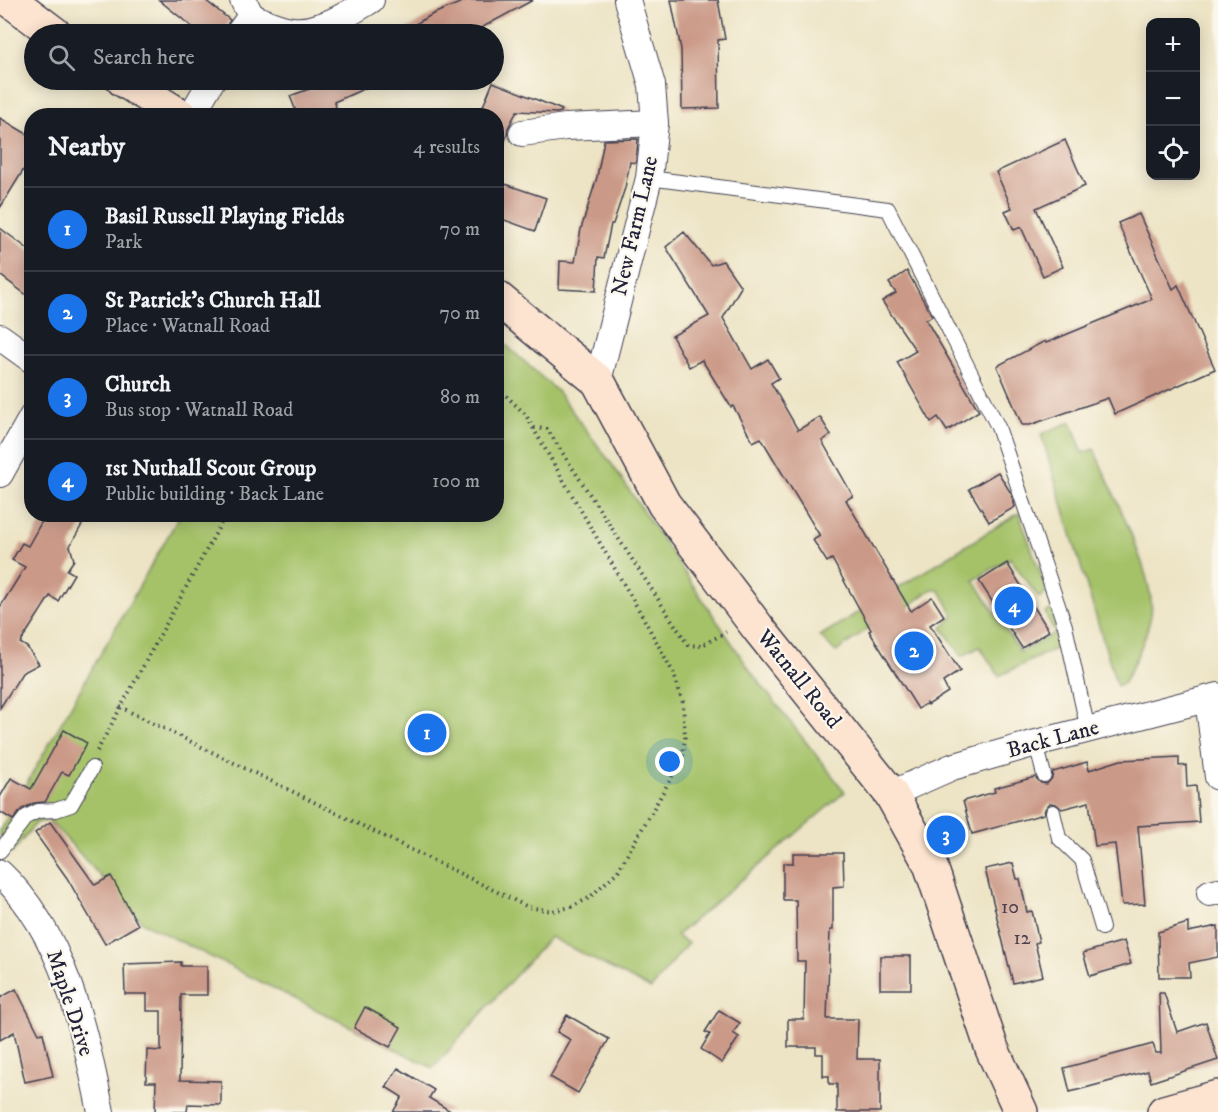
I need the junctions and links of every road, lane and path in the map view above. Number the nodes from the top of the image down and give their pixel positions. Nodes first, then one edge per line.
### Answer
1 (10, 0) edge
2 (371, 0) edge
3 (627, 0) edge
4 (244, 17) edge
5 (42, 24) edge
6 (268, 24) edge
7 (326, 24) edge
8 (139, 90) edge
9 (206, 90) edge
10 (167, 108) edge
11 (196, 108) edge
12 (655, 123) junction
13 (522, 133) dead end
14 (649, 178) junction
15 (504, 304) edge
16 (0, 337) edge
17 (24, 354) edge
18 (598, 381) junction
19 (504, 394) edge
20 (533, 428) junction
21 (24, 431) edge
22 (0, 474) edge
23 (222, 522) edge
24 (751, 619) junction
25 (1213, 697) edge
26 (120, 707) junction
27 (1088, 730) junction
28 (1036, 743) junction
29 (92, 768) joint
30 (1044, 774) dead end
31 (1218, 777) edge
32 (891, 794) junction
33 (1053, 812) dead end
34 (0, 851) edge
35 (0, 873) edge
36 (1102, 928) dead end
37 (1218, 1097) edge
38 (101, 1112) edge
39 (1021, 1112) edge
40 (1164, 1112) edge

1 - 5 main road
2 - 7 street
3 - 12 street, New Farm Lane
4 - 6 street
8 - 10 main road
9 - 11 street
12 - 13 street
12 - 14 street, New Farm Lane
14 - 18 street, New Farm Lane
14 - 27 lane
15 - 18 main road, Watnall Road
16 - 17 street
18 - 24 main road, Watnall Road
19 - 20 path
20 - 24 path
20 - 26 path
21 - 22 street
23 - 26 path
24 - 32 main road, Watnall Road
25 - 27 street, Back Lane
25 - 31 street
26 - 29 path
27 - 28 street, Back Lane
28 - 30 lane
28 - 32 street, Back Lane
29 - 34 lane
32 - 39 main road, Watnall Road
33 - 36 lane
35 - 38 street, Maple Drive
37 - 40 main road

